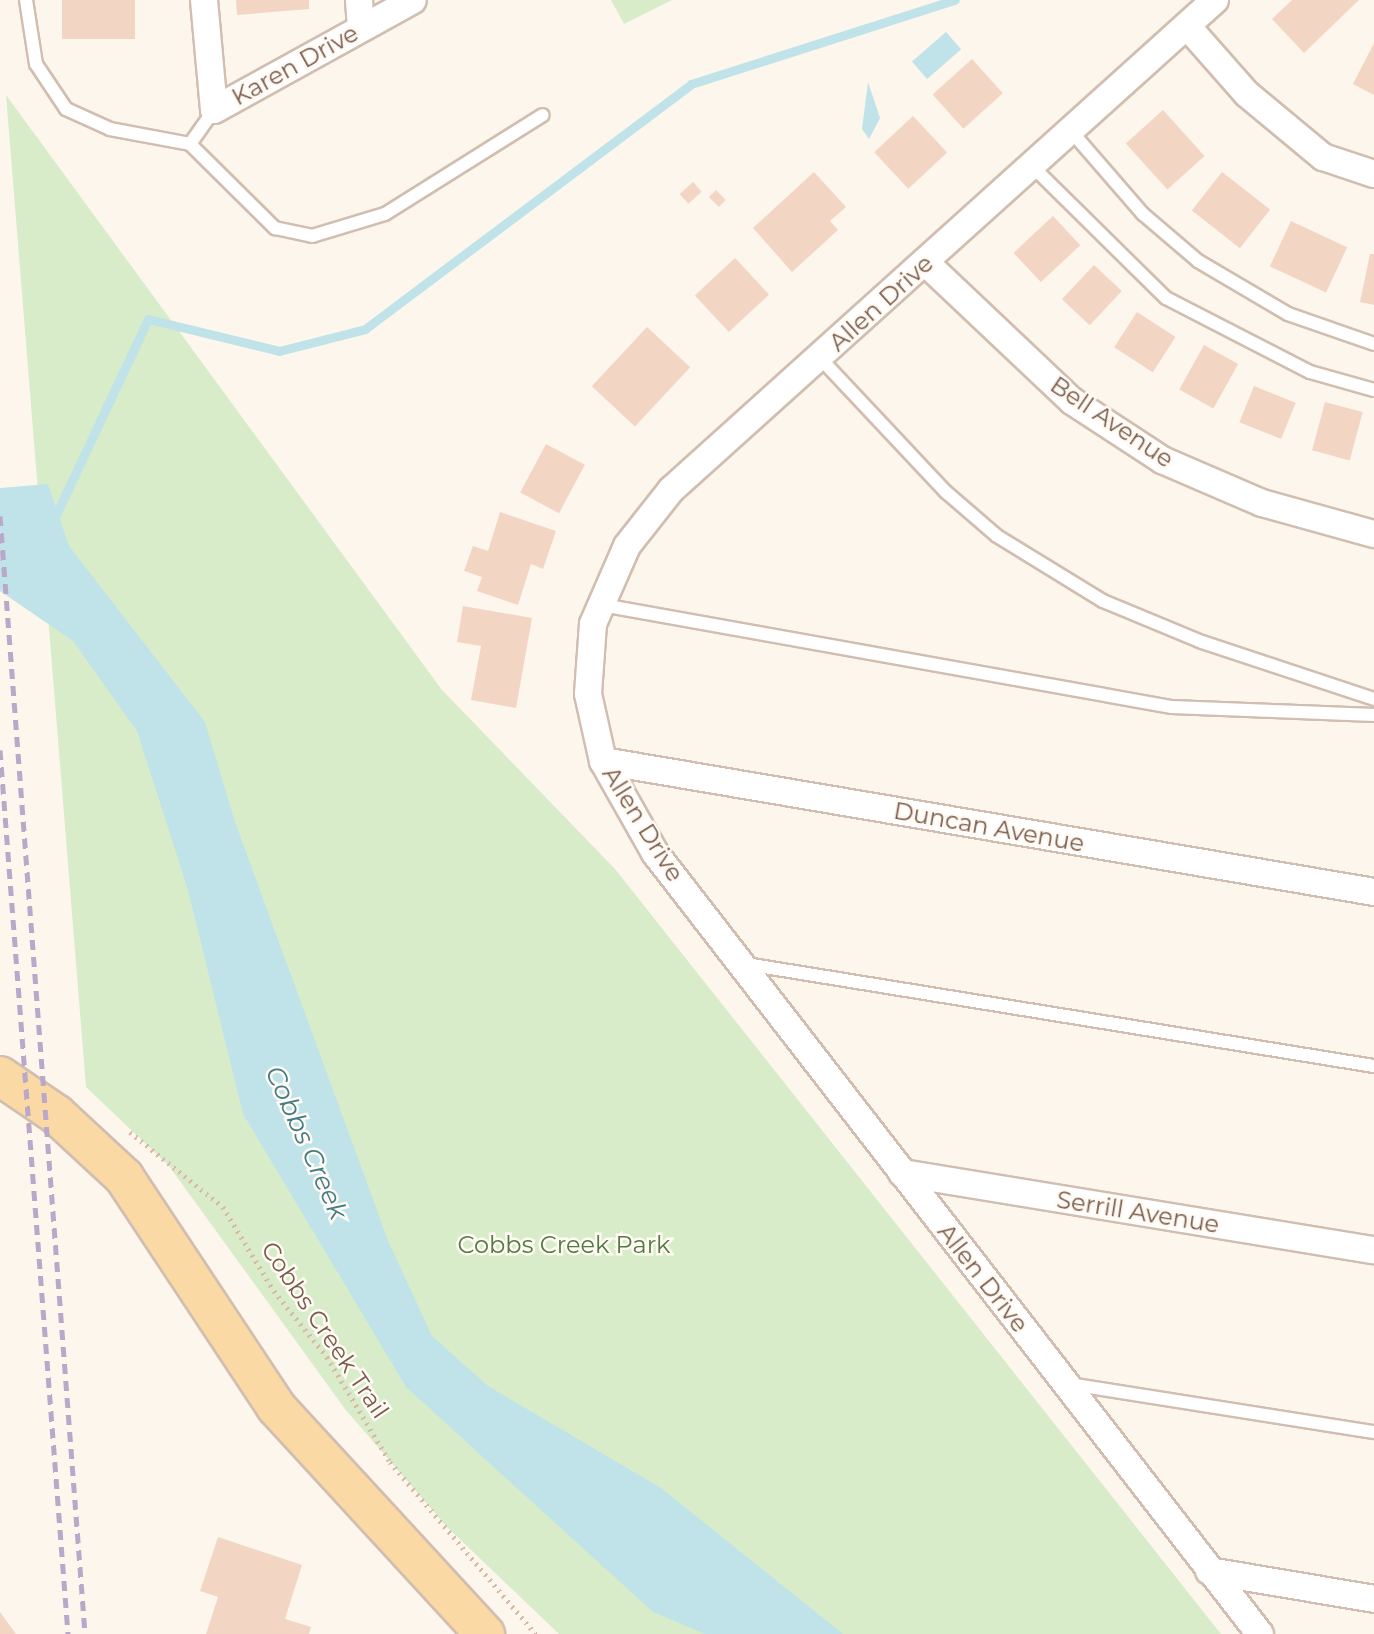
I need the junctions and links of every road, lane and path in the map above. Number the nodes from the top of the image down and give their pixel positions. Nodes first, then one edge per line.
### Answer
1 (26, 0) edge
2 (204, 0) edge
3 (359, 0) edge
4 (413, 0) edge
5 (1216, 0) edge
6 (1187, 26) junction
7 (361, 28) junction
8 (214, 110) junction
9 (543, 115) dead end
10 (1071, 131) junction
11 (190, 144) junction
12 (1032, 166) junction
13 (1374, 174) edge
14 (926, 263) junction
15 (1374, 344) edge
16 (820, 358) junction
17 (1374, 390) edge
18 (1374, 534) edge
19 (602, 605) junction
20 (1374, 699) edge
21 (1374, 715) edge
22 (603, 761) junction
23 (1374, 892) edge
24 (740, 963) junction
25 (1374, 1066) edge
26 (0, 1076) edge
27 (119, 1124) dead end
28 (902, 1173) junction
29 (1374, 1250) edge
30 (1065, 1383) junction
31 (1374, 1432) edge
32 (1209, 1571) junction
33 (1374, 1599) edge
34 (485, 1634) edge
35 (536, 1634) edge
36 (1260, 1634) edge

1 - 11 lane
2 - 8 street
3 - 7 street
4 - 7 street, Karen Drive
5 - 6 street, Allen Drive
6 - 10 street, Allen Drive
6 - 13 street
7 - 8 street, Karen Drive
8 - 11 lane
9 - 11 lane
10 - 12 street, Allen Drive
10 - 15 lane
12 - 14 street, Allen Drive
12 - 17 lane
14 - 16 street, Allen Drive
14 - 18 street, Bell Avenue
16 - 19 street, Allen Drive
16 - 20 lane
19 - 21 lane
19 - 22 street, Allen Drive
22 - 23 street, Duncan Avenue
22 - 24 street, Allen Drive
24 - 25 lane
24 - 28 street, Allen Drive
26 - 34 main road
27 - 35 path, Cobbs Creek Trail
28 - 29 street, Serrill Avenue
28 - 30 street, Allen Drive
30 - 31 lane
30 - 32 street, Allen Drive
32 - 33 street
32 - 36 street, Allen Drive

